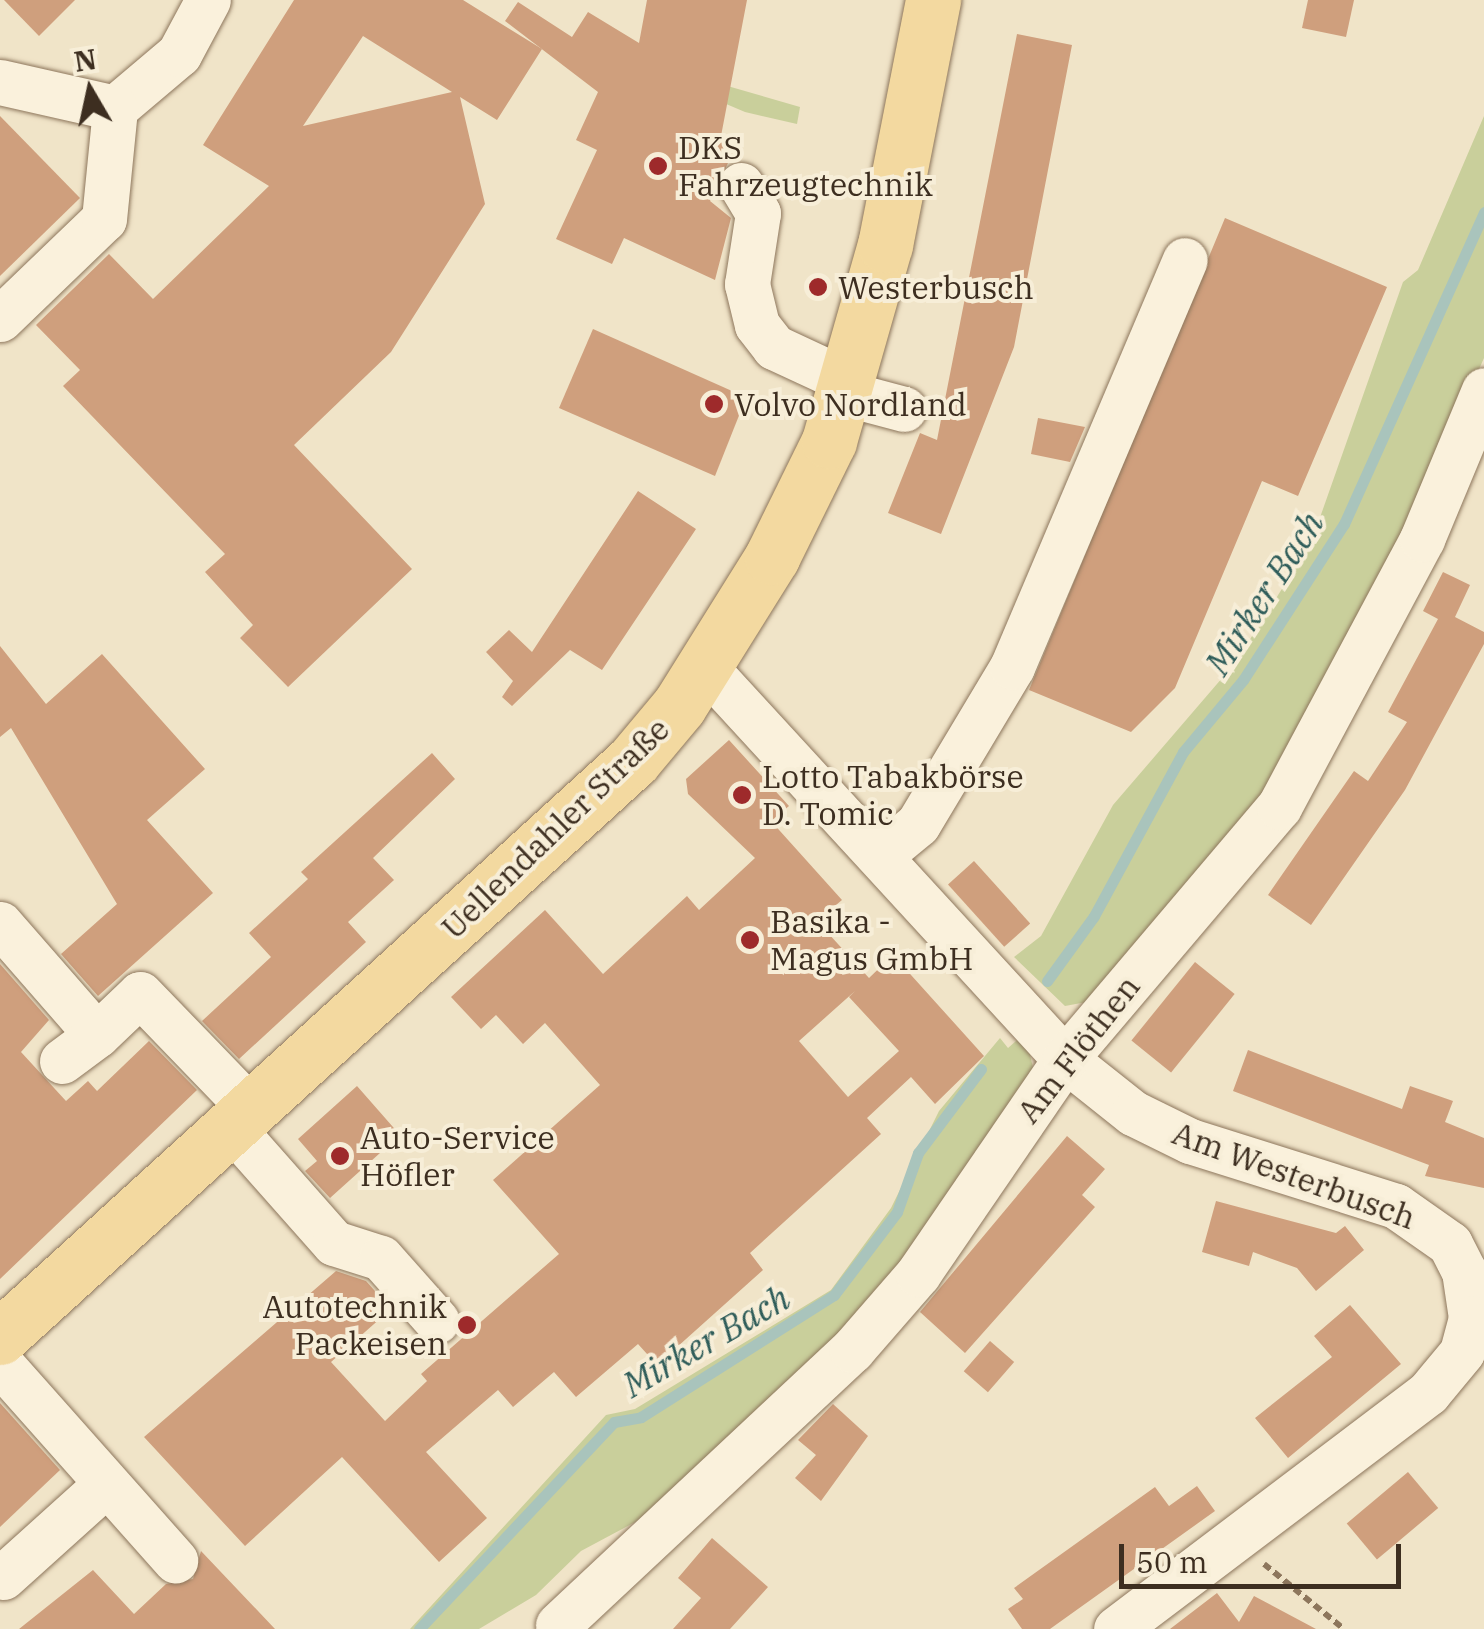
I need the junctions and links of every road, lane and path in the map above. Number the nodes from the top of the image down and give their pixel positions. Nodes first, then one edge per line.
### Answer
1 (208, 0) edge
2 (933, 0) edge
3 (0, 82) edge
4 (115, 108) junction
5 (741, 185) dead end
6 (1185, 260) dead end
7 (0, 318) edge
8 (846, 387) junction
9 (1484, 390) edge
10 (904, 409) dead end
11 (705, 667) junction
12 (883, 853) junction
13 (0, 924) edge
14 (1065, 1059) junction
15 (243, 1120) junction
16 (1474, 1269) edge
17 (437, 1321) dead end
18 (0, 1338) edge
19 (0, 1363) edge
20 (104, 1485) junction
21 (1244, 1539) junction
22 (174, 1560) dead end
23 (2, 1577) edge
24 (558, 1625) dead end
25 (1116, 1629) edge
26 (1344, 1629) edge

1 - 4 street
2 - 8 main road, Uellendahler Straße
3 - 4 street
4 - 7 street
5 - 8 street
6 - 12 street
8 - 10 street
8 - 11 main road, Uellendahler Straße
9 - 14 street, Am Flöthen
11 - 12 street, Am Westerbusch
11 - 15 main road, Uellendahler Straße
12 - 14 street, Am Westerbusch
13 - 15 street
14 - 16 street, Am Westerbusch
14 - 24 street, Am Flöthen
15 - 17 street
15 - 18 main road, Uellendahler Straße
16 - 21 street, Am Westerbusch
19 - 20 street
20 - 22 street
20 - 23 street
21 - 25 street, Am Westerbusch
21 - 26 path

